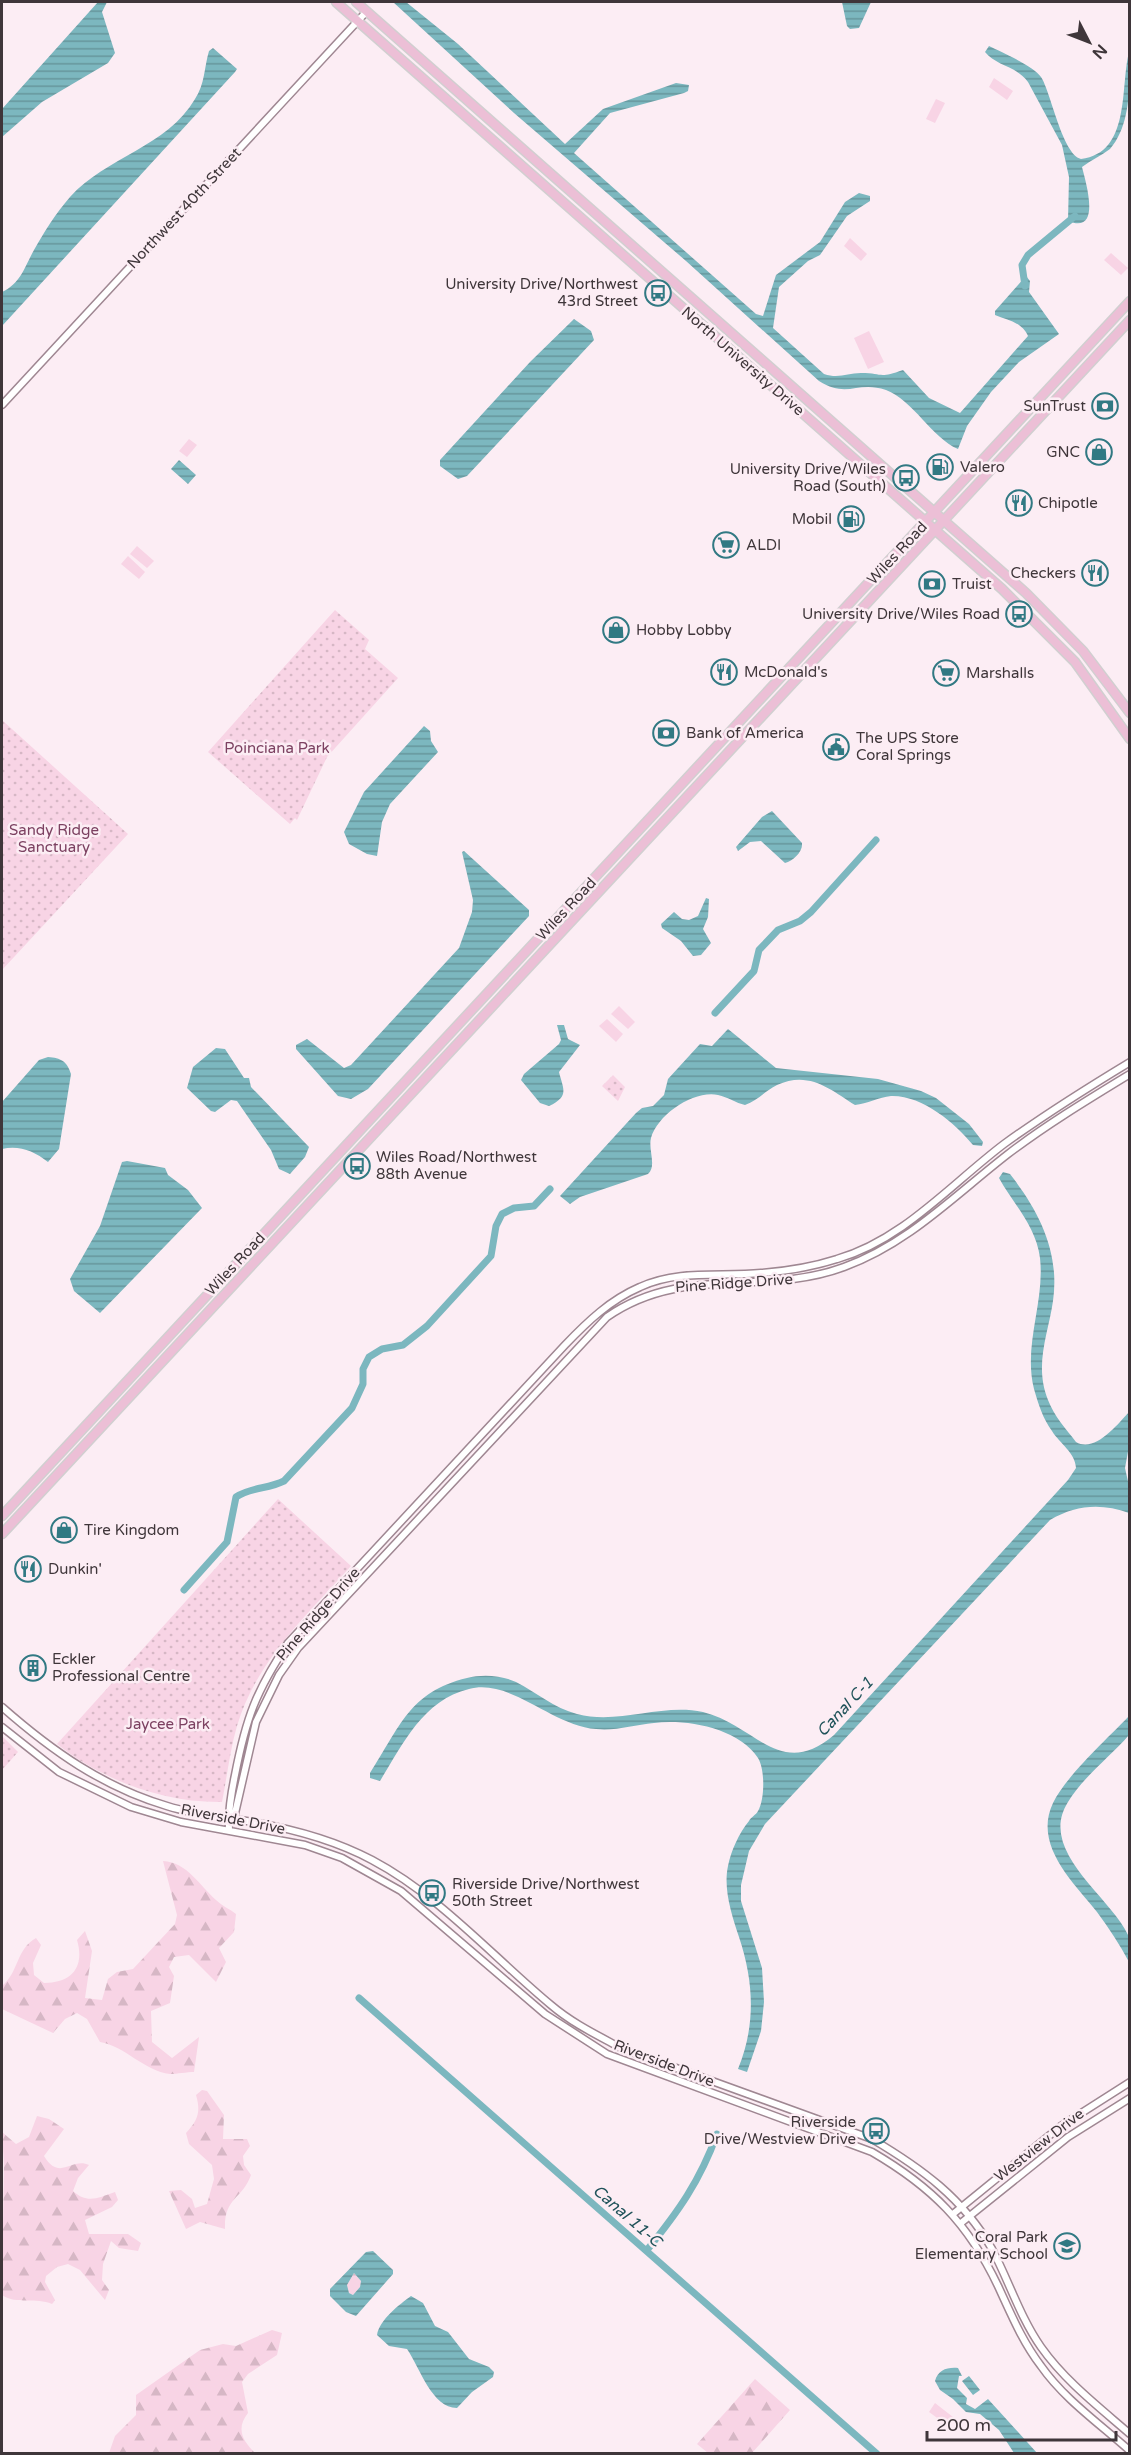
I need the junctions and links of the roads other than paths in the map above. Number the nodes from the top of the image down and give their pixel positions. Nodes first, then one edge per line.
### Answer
1 (336, 2) edge
2 (356, 2) edge
3 (367, 11) junction
4 (358, 21) junction
5 (1130, 301) edge
6 (1130, 320) edge
7 (782, 395) junction
8 (800, 395) junction
9 (2, 405) edge
10 (935, 512) junction
11 (945, 521) junction
12 (926, 522) junction
13 (936, 530) junction
14 (1130, 713) edge
15 (1130, 739) edge
16 (1130, 1062) edge
17 (1130, 1074) edge
18 (2, 1516) edge
19 (2, 1534) edge
20 (2, 1707) edge
21 (2, 1728) edge
22 (231, 1819) junction
23 (230, 1830) junction
24 (1130, 2082) edge
25 (1130, 2098) edge
26 (963, 2206) junction
27 (954, 2214) junction
28 (970, 2216) junction
29 (961, 2223) junction
30 (1130, 2434) edge
31 (1130, 2451) edge

1 - 4 main road, North University Drive
2 - 3 main road, North University Drive
3 - 4 street, Northwest 40th Street
3 - 8 main road, North University Drive
4 - 7 main road, North University Drive
4 - 9 street, Northwest 40th Street
5 - 10 main road, Wiles Road
6 - 11 main road, Wiles Road
7 - 8 main road
7 - 12 main road, North University Drive
8 - 10 main road, North University Drive
10 - 11 main road, North University Drive
10 - 12 main road, Wiles Road
11 - 13 main road, Wiles Road
11 - 14 main road, North University Drive
12 - 13 main road, North University Drive
12 - 18 main road, Wiles Road
13 - 15 main road, North University Drive
13 - 19 main road, Wiles Road
16 - 22 street, Pine Ridge Drive
17 - 22 street, Pine Ridge Drive
20 - 22 street, Riverside Drive
21 - 23 street, Riverside Drive
22 - 23 street, Pine Ridge Drive
22 - 26 street, Riverside Drive
23 - 27 street, Riverside Drive
24 - 26 street, Westview Drive
25 - 28 street, Westview Drive
26 - 27 street, Westview Drive
26 - 28 street, Riverside Drive
27 - 29 street, Riverside Drive
28 - 29 street, Westview Drive
28 - 30 street, Riverside Drive
29 - 31 street, Riverside Drive

